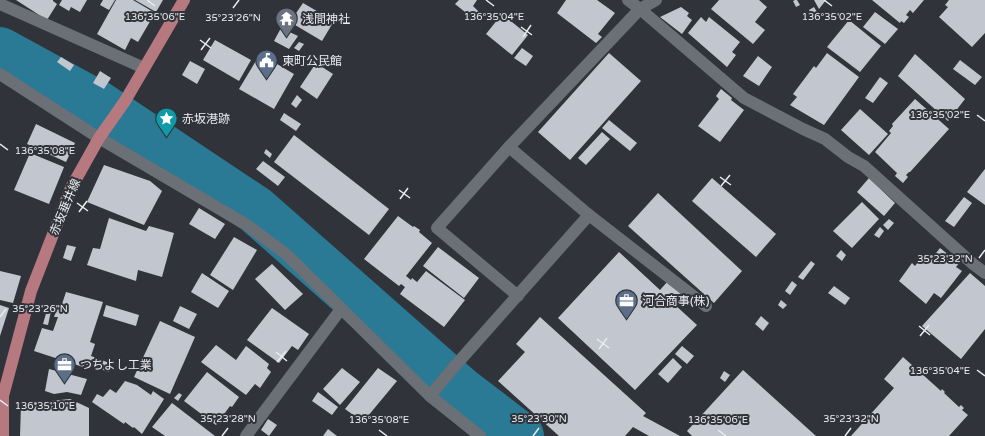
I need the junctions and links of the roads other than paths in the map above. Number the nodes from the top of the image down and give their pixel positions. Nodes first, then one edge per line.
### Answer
1 (184, 0) edge
2 (628, 0) edge
3 (656, 0) edge
4 (0, 4) edge
5 (640, 10) junction
6 (144, 68) junction
7 (0, 74) edge
8 (99, 138) junction
9 (509, 147) junction
10 (589, 215) junction
11 (985, 273) edge
12 (518, 296) junction
13 (706, 306) dead end
14 (341, 309) junction
15 (1, 396) edge
16 (430, 396) junction
17 (3, 436) edge
18 (246, 436) edge
19 (480, 436) edge

1 - 6 main road, 赤坂垂井線
2 - 5 street
3 - 5 street
4 - 6 street
5 - 9 street
5 - 11 street
6 - 8 main road, 赤坂垂井線
7 - 8 street
8 - 14 street
8 - 15 main road, 赤坂垂井線
9 - 10 street
9 - 12 street
10 - 12 street
10 - 13 street
12 - 16 street
14 - 16 street
14 - 18 street
15 - 17 main road, 赤坂垂井線
16 - 19 street

